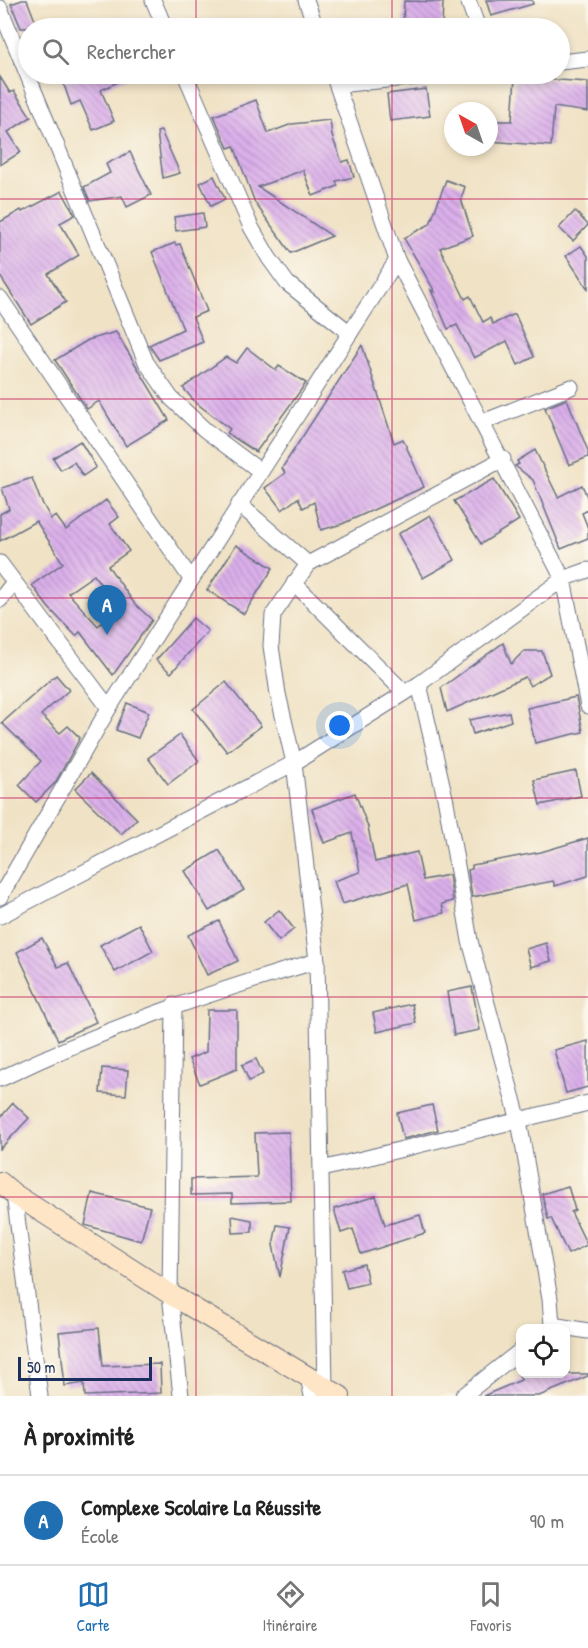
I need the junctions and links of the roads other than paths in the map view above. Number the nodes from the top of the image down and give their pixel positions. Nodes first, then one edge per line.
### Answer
1 (153, 0) edge
2 (306, 0) edge
3 (468, 0) edge
4 (0, 8) edge
5 (161, 18) edge
6 (312, 18) edge
7 (474, 18) edge
8 (18, 52) edge
9 (588, 59) edge
10 (570, 61) edge
11 (31, 84) edge
12 (189, 84) edge
13 (337, 84) edge
14 (397, 260) junction
15 (0, 298) edge
16 (350, 333) junction
17 (571, 387) dead end
18 (483, 422) junction
19 (502, 459) junction
20 (260, 471) junction
21 (239, 504) junction
22 (0, 563) edge
23 (308, 564) junction
24 (588, 570) edge
25 (191, 579) junction
26 (562, 579) junction
27 (14, 582) junction
28 (294, 583) junction
29 (0, 600) edge
30 (419, 684) junction
31 (404, 692) junction
32 (588, 706) edge
33 (109, 708) junction
34 (294, 763) junction
35 (0, 897) edge
36 (0, 916) edge
37 (317, 961) junction
38 (174, 1005) junction
39 (0, 1079) edge
40 (588, 1103) edge
41 (519, 1121) junction
42 (322, 1169) junction
43 (7, 1188) edge
44 (170, 1294) junction
45 (550, 1324) edge
46 (570, 1329) edge
47 (588, 1331) edge
48 (516, 1354) edge
49 (321, 1389) edge
50 (40, 1396) edge
51 (181, 1396) edge
52 (463, 1396) edge

1 - 5 street
2 - 6 street
3 - 7 street
4 - 8 street
9 - 10 street
11 - 20 street
12 - 16 street
13 - 14 street
14 - 16 street
14 - 18 street
15 - 25 street
16 - 20 street
17 - 18 street
18 - 19 street
19 - 23 street
19 - 26 street
20 - 21 street
21 - 23 street
21 - 25 street
22 - 27 street
23 - 28 street
24 - 26 street
25 - 33 street
26 - 30 street
26 - 32 street
27 - 29 street
27 - 33 street
28 - 31 street
28 - 34 street
30 - 31 street
30 - 41 street
31 - 34 street
33 - 35 street
34 - 36 street
34 - 37 street
37 - 38 street
37 - 42 street
38 - 39 street
38 - 44 street
40 - 41 street
41 - 42 street
41 - 45 street
42 - 49 street
43 - 44 street
43 - 50 street
44 - 49 street
44 - 51 street
46 - 47 street
48 - 52 street

